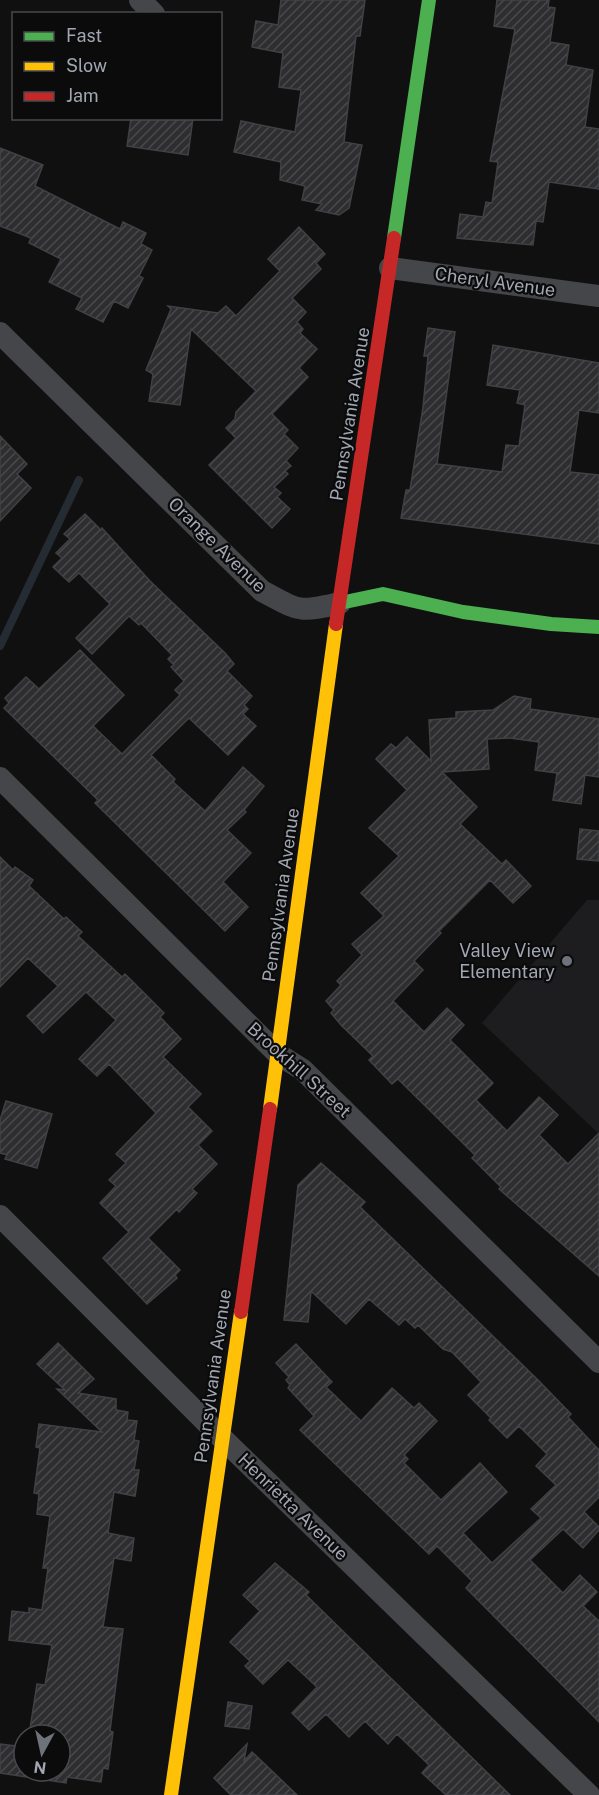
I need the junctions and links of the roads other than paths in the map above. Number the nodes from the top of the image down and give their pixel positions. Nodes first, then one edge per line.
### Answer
1 (140, 0) edge
2 (429, 0) edge
3 (152, 12) edge
4 (390, 268) junction
5 (599, 296) edge
6 (0, 333) edge
7 (340, 603) junction
8 (599, 627) edge
9 (0, 778) edge
10 (278, 1054) junction
11 (0, 1216) edge
12 (599, 1362) edge
13 (222, 1438) junction
14 (171, 1795) edge
15 (589, 1795) edge

1 - 3 street
2 - 4 main road, Pennsylvania Avenue
4 - 5 street, Cheryl Avenue
4 - 7 main road, Pennsylvania Avenue
6 - 7 street, Orange Avenue
7 - 8 main road, Orange Avenue
7 - 10 main road, Pennsylvania Avenue
9 - 10 street, Brookhill Street
10 - 12 street, Brookhill Street
10 - 13 main road, Pennsylvania Avenue
11 - 13 street, Henrietta Avenue
13 - 14 main road, Pennsylvania Avenue
13 - 15 street, Henrietta Avenue

